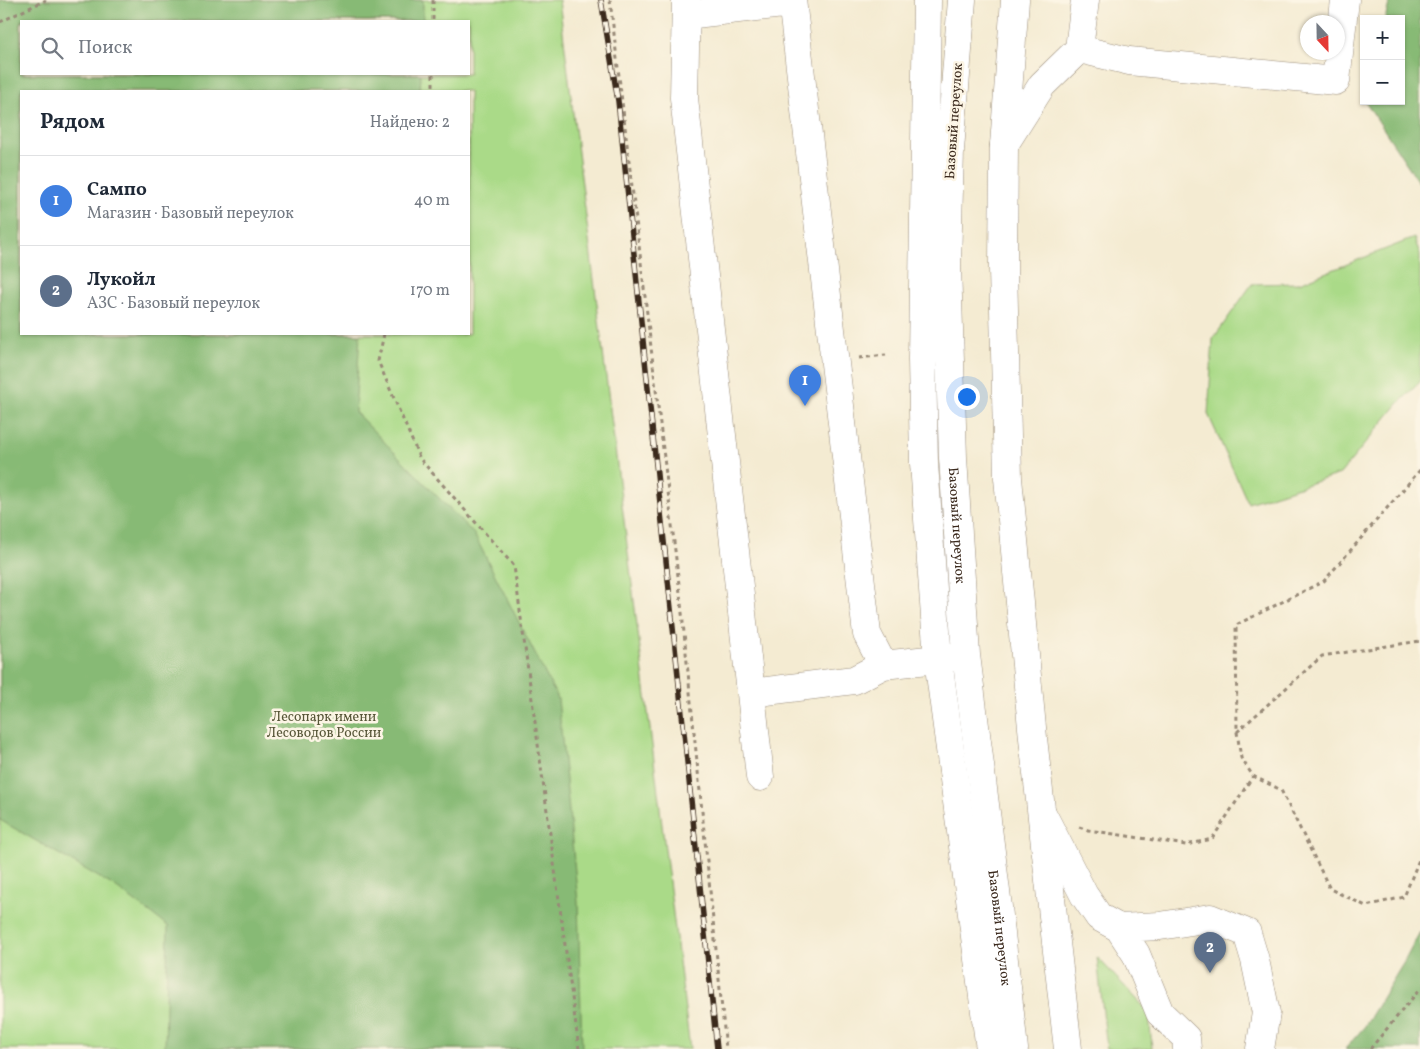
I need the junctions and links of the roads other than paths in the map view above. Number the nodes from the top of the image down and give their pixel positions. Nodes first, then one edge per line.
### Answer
1 (927, 0) edge
2 (962, 0) edge
3 (1015, 0) edge
4 (1085, 0) edge
5 (1345, 0) edge
6 (792, 2) edge
7 (686, 7) edge
8 (1079, 49) junction
9 (1004, 145) junction
10 (950, 150) junction
11 (925, 203) junction
12 (966, 655) junction
13 (938, 659) junction
14 (882, 665) junction
15 (751, 693) junction
16 (760, 778) dead end
17 (1042, 813) junction
18 (1119, 928) junction
19 (990, 1049) edge
20 (1014, 1049) edge
21 (1068, 1049) edge
22 (1187, 1049) edge
23 (1260, 1049) edge

1 - 11 main road
2 - 10 main road, Базовый переулок
3 - 9 main road
4 - 8 main road
5 - 8 main road
6 - 7 main road
6 - 14 main road
7 - 15 main road
8 - 9 main road
9 - 17 main road
10 - 11 main road
10 - 12 main road, Базовый переулок
11 - 13 main road
12 - 13 main road
12 - 20 main road, Базовый переулок
13 - 14 main road
13 - 19 main road
14 - 15 main road
15 - 16 main road
17 - 18 main road
17 - 21 main road
18 - 22 main road
18 - 23 main road

